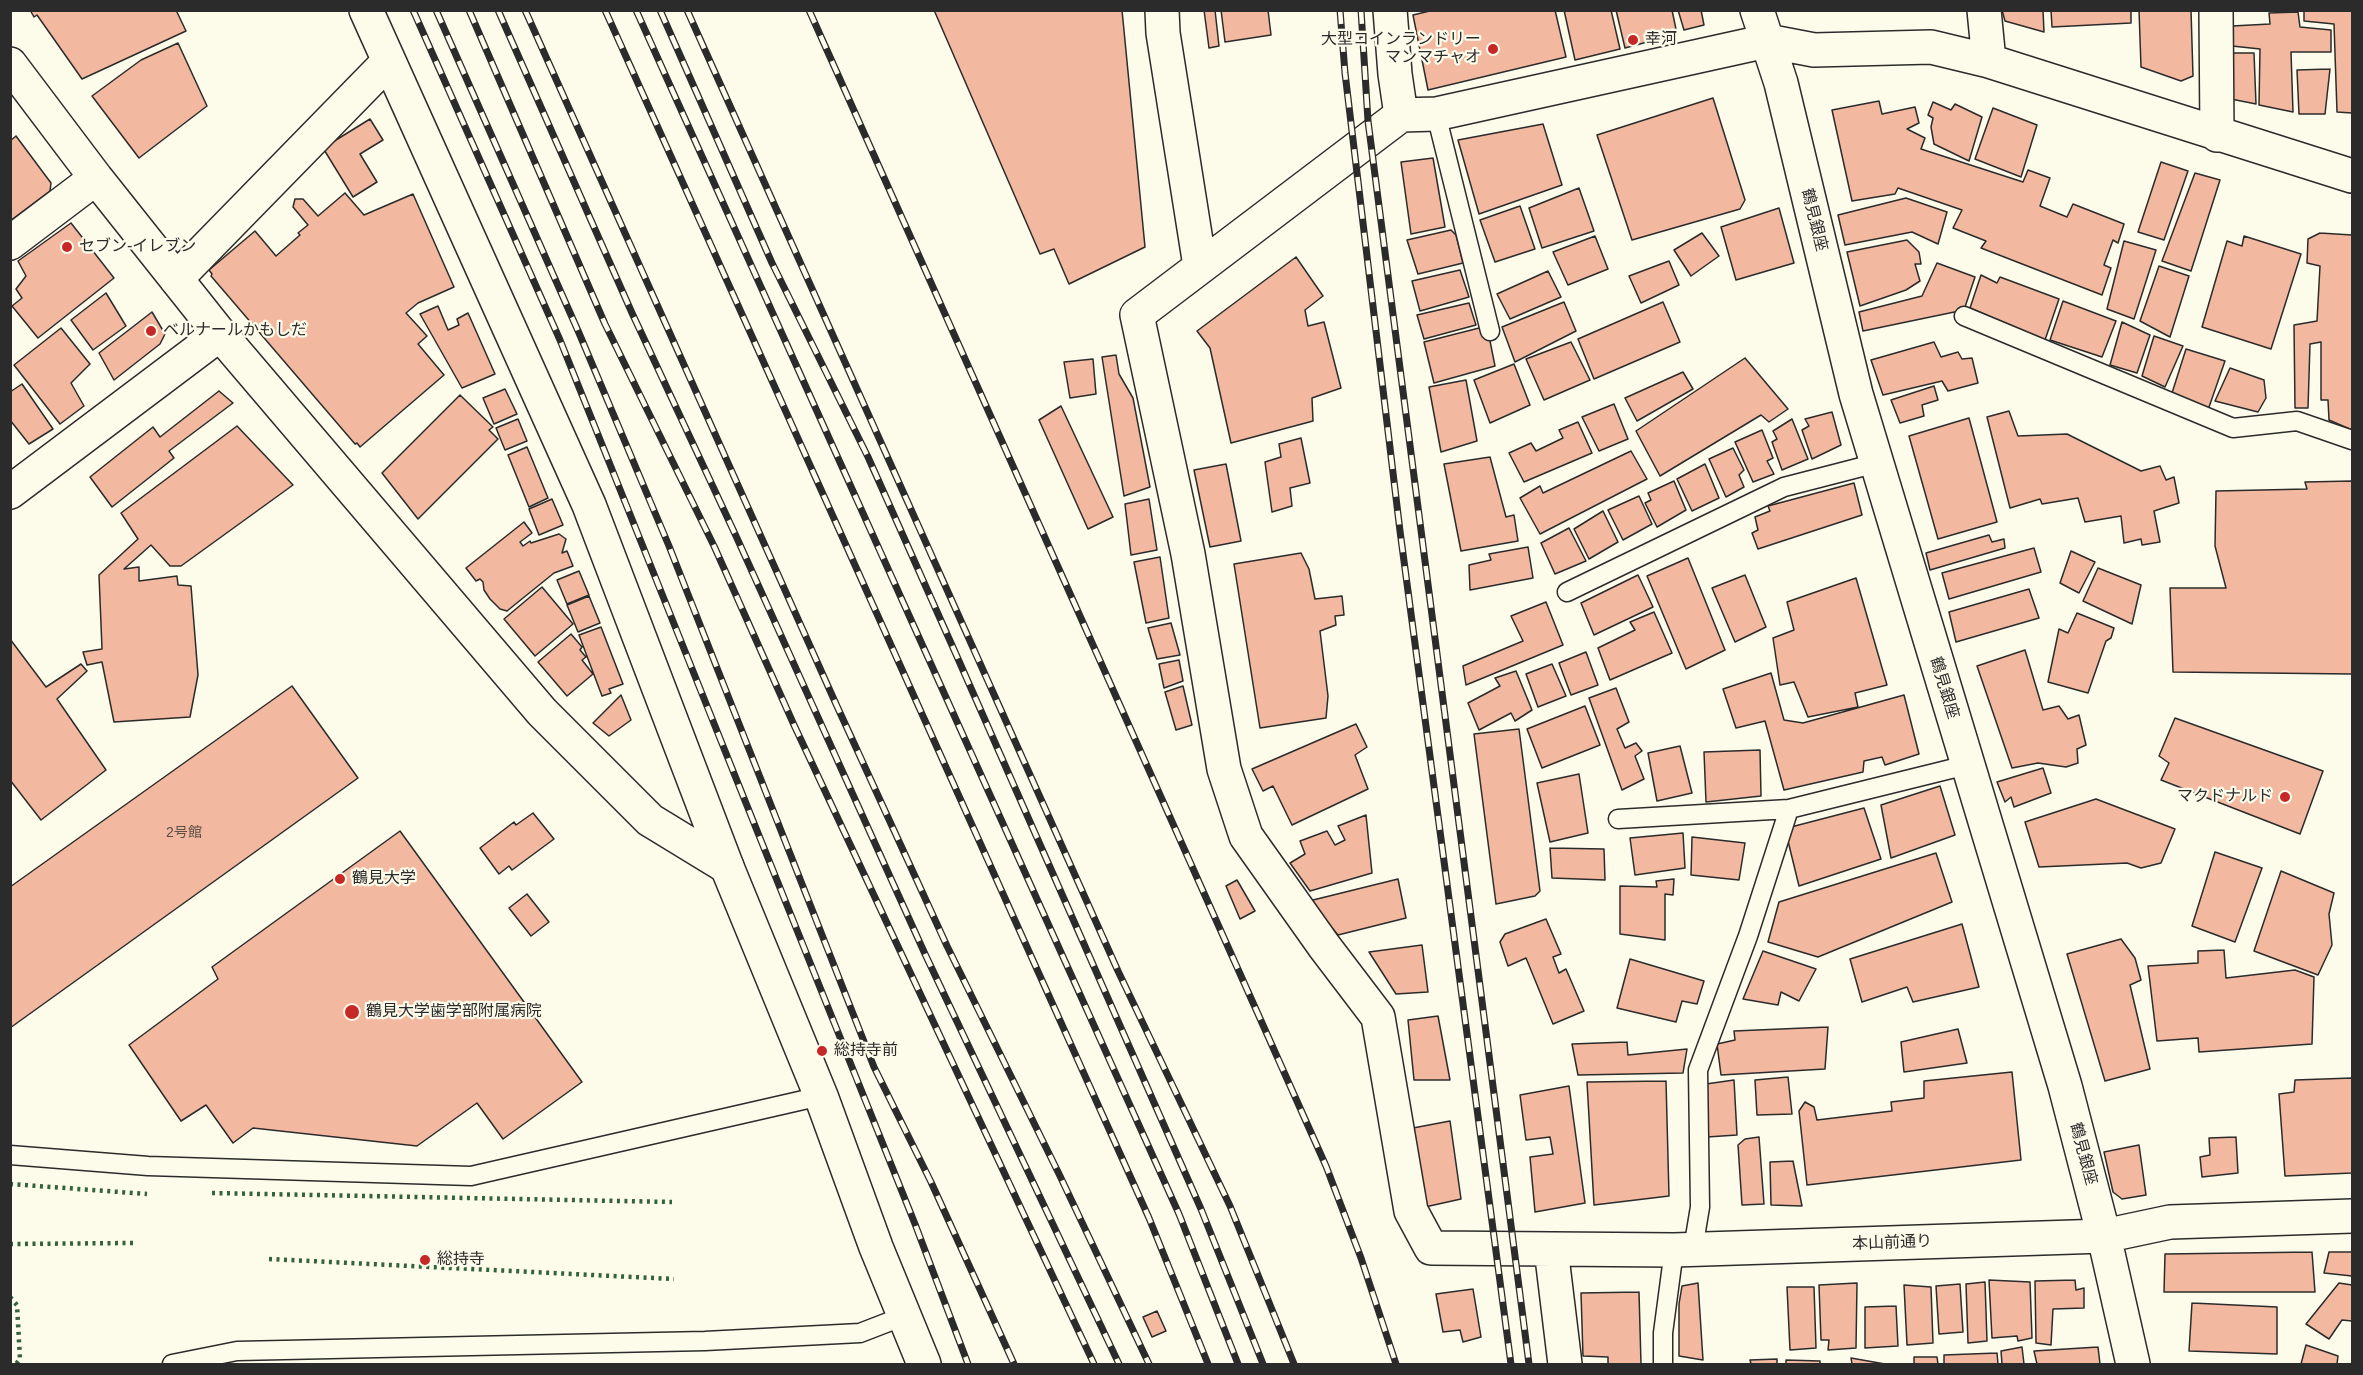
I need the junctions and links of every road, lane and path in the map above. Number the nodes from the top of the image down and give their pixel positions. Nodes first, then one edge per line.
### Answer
1 (366, 10) edge
2 (1162, 10) edge
3 (1390, 10) edge
4 (1757, 10) edge
5 (1984, 10) edge
6 (2216, 10) edge
7 (1767, 41) junction
8 (1989, 61) junction
9 (389, 62) junction
10 (10, 64) edge
11 (1436, 114) junction
12 (1401, 115) junction
13 (2217, 135) junction
14 (2352, 176) edge
15 (96, 178) junction
16 (10, 243) edge
17 (1200, 266) junction
18 (176, 279) junction
19 (1965, 316) dead end
20 (1490, 331) dead end
21 (220, 334) junction
22 (2352, 440) edge
23 (1877, 463) junction
24 (10, 492) edge
25 (1567, 592) dead end
26 (1967, 765) junction
27 (1789, 809) junction
28 (1618, 819) dead end
29 (727, 867) junction
30 (821, 1096) junction
31 (10, 1155) edge
32 (2352, 1216) edge
33 (2104, 1236) junction
34 (1551, 1249) junction
35 (1683, 1250) junction
36 (904, 1316) junction
37 (172, 1365) edge
38 (924, 1365) edge
39 (1565, 1365) edge
40 (1663, 1365) edge
41 (2133, 1365) edge

1 - 9 street
2 - 17 street
3 - 12 street
4 - 7 street, 鶴見銀座
5 - 8 street
6 - 13 street
7 - 8 street
7 - 11 street
7 - 23 street, 鶴見銀座
8 - 13 street
9 - 18 street
9 - 29 street
10 - 15 street
11 - 12 street
11 - 20 lane
12 - 17 street
13 - 14 street
15 - 16 street
15 - 18 street
17 - 34 street, 本山前通り
18 - 21 street
19 - 22 lane
21 - 24 street
21 - 29 street
23 - 25 lane
23 - 26 street, 鶴見銀座
26 - 27 lane
26 - 33 street, 鶴見銀座
27 - 28 lane
27 - 35 lane
29 - 30 street
30 - 31 lane
30 - 36 street
32 - 33 street, 本山前通り
33 - 35 street, 本山前通り
33 - 41 street, 鶴見銀座
34 - 35 street, 本山前通り
34 - 39 street
35 - 40 lane
36 - 37 lane
36 - 38 street

